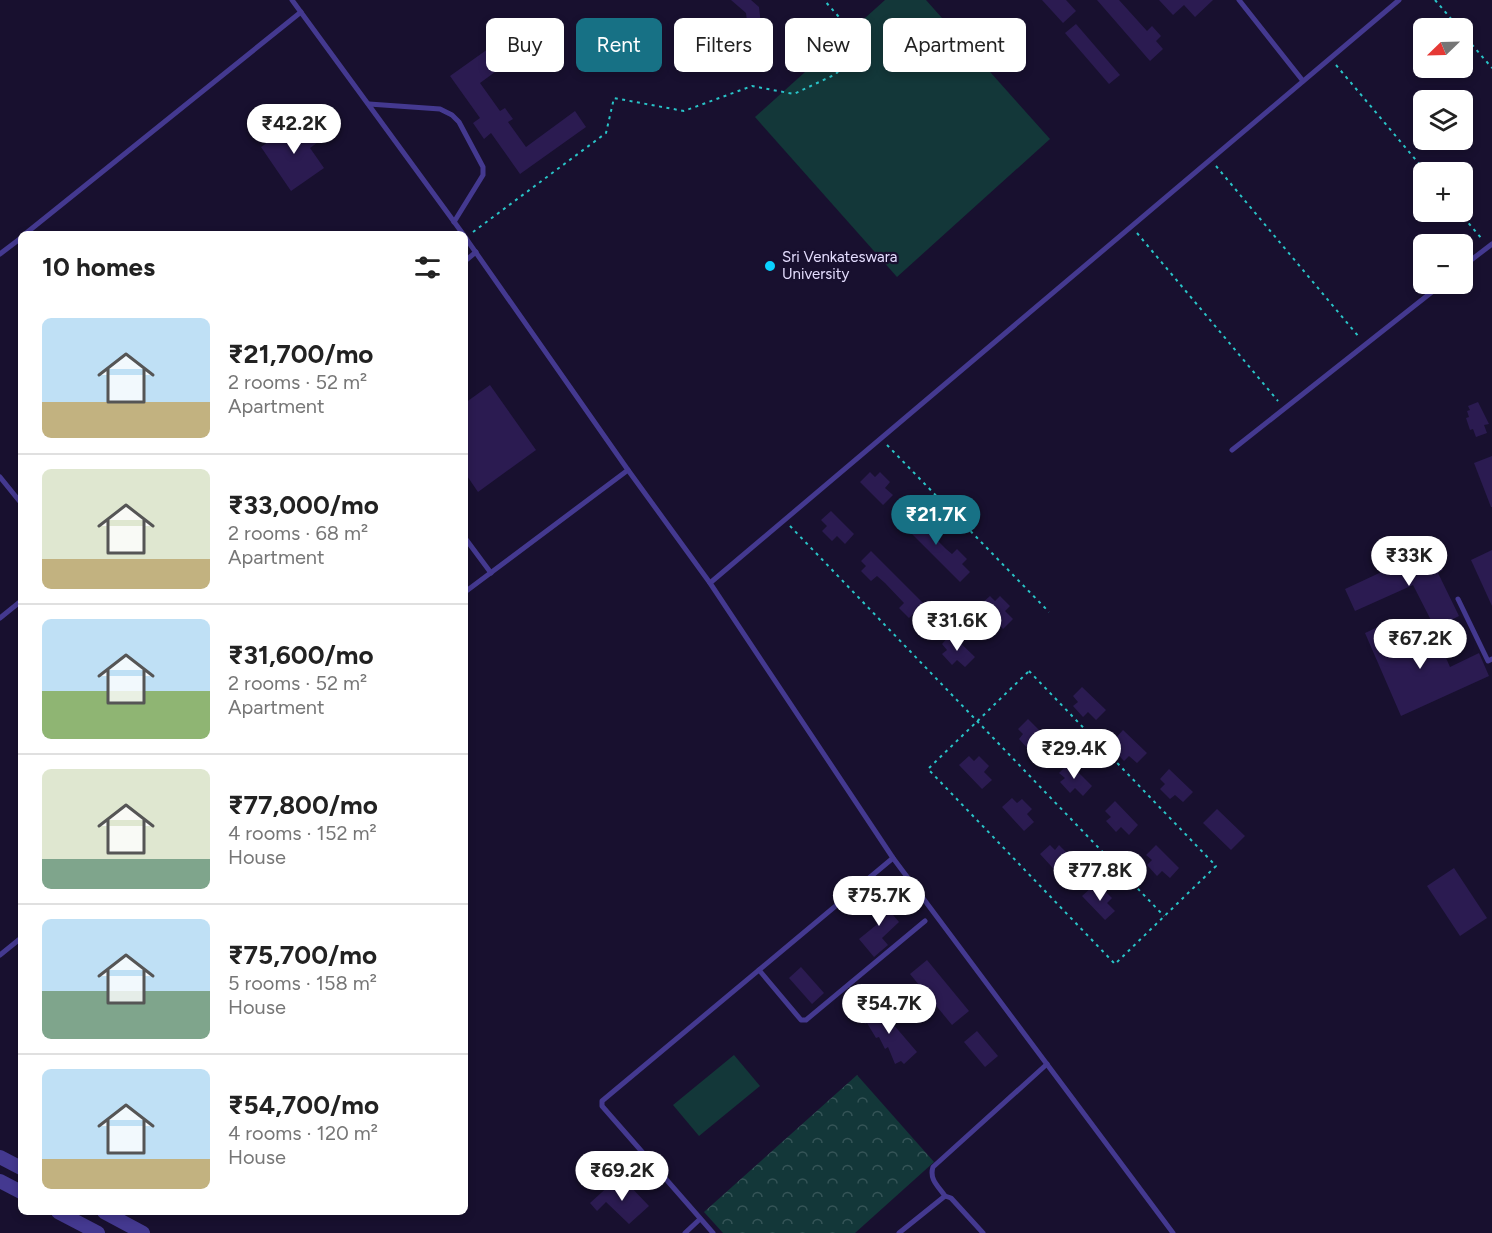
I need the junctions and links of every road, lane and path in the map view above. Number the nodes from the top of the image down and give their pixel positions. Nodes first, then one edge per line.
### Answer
1 (292, 0) edge
2 (824, 0) edge
3 (1239, 0) edge
4 (1399, 0) edge
5 (1435, 0) edge
6 (302, 12) junction
7 (1450, 18) edge
8 (1473, 46) edge
9 (1330, 58) junction
10 (1492, 68) edge
11 (1303, 81) junction
12 (369, 104) junction
13 (1210, 160) junction
14 (1418, 162) edge
15 (454, 222) junction
16 (1468, 222) edge
17 (1131, 226) junction
18 (30, 231) edge
19 (460, 231) edge
20 (468, 233) edge
21 (18, 240) edge
22 (468, 241) edge
23 (1490, 245) edge
24 (476, 252) junction
25 (0, 255) edge
26 (1473, 258) edge
27 (468, 259) edge
28 (1429, 294) edge
29 (1365, 344) junction
30 (1284, 408) junction
31 (880, 439) junction
32 (1232, 450) dead end
33 (628, 470) junction
34 (0, 477) edge
35 (18, 499) edge
36 (784, 520) junction
37 (468, 542) edge
38 (491, 573) junction
39 (710, 583) junction
40 (468, 590) edge
41 (1458, 599) dead end
42 (18, 603) edge
43 (1048, 612) dead end
44 (0, 618) edge
45 (1492, 659) edge
46 (977, 722) junction
47 (893, 858) junction
48 (1164, 916) junction
49 (925, 921) dead end
50 (18, 940) edge
51 (0, 955) edge
52 (759, 970) junction
53 (1047, 1064) junction
54 (0, 1157) edge
55 (18, 1166) edge
56 (0, 1181) edge
57 (18, 1190) edge
58 (945, 1196) junction
59 (64, 1215) edge
60 (110, 1215) edge
61 (700, 1219) junction
62 (98, 1233) edge
63 (143, 1233) edge
64 (685, 1233) edge
65 (712, 1233) edge
66 (899, 1233) edge
67 (983, 1233) edge
68 (1173, 1233) edge

1 - 6 lane
2 - 20 path
3 - 11 lane
4 - 9 lane
5 - 7 path
6 - 12 lane
6 - 18 lane
8 - 10 path
9 - 11 lane
9 - 14 path
11 - 13 lane
12 - 15 lane
12 - 15 lane
13 - 17 lane
13 - 29 path
15 - 19 lane
16 - 23 path
17 - 30 path
17 - 31 lane
21 - 25 lane
22 - 24 lane
23 - 26 lane
24 - 27 lane
24 - 33 lane
28 - 29 lane
29 - 30 lane
30 - 32 lane
31 - 36 lane
31 - 43 path
33 - 38 lane
33 - 39 lane
34 - 35 lane
36 - 39 lane
36 - 46 path
37 - 38 lane
38 - 40 lane
39 - 47 lane
41 - 45 lane
42 - 44 lane
46 - 48 path
46 - 48 path
46 - 48 path
47 - 52 lane
47 - 53 lane
49 - 52 lane
50 - 51 lane
52 - 61 lane
53 - 58 lane
53 - 68 lane
54 - 55 street
56 - 57 street
58 - 66 lane
58 - 67 lane
59 - 62 street
60 - 63 street
61 - 64 lane
61 - 65 lane

